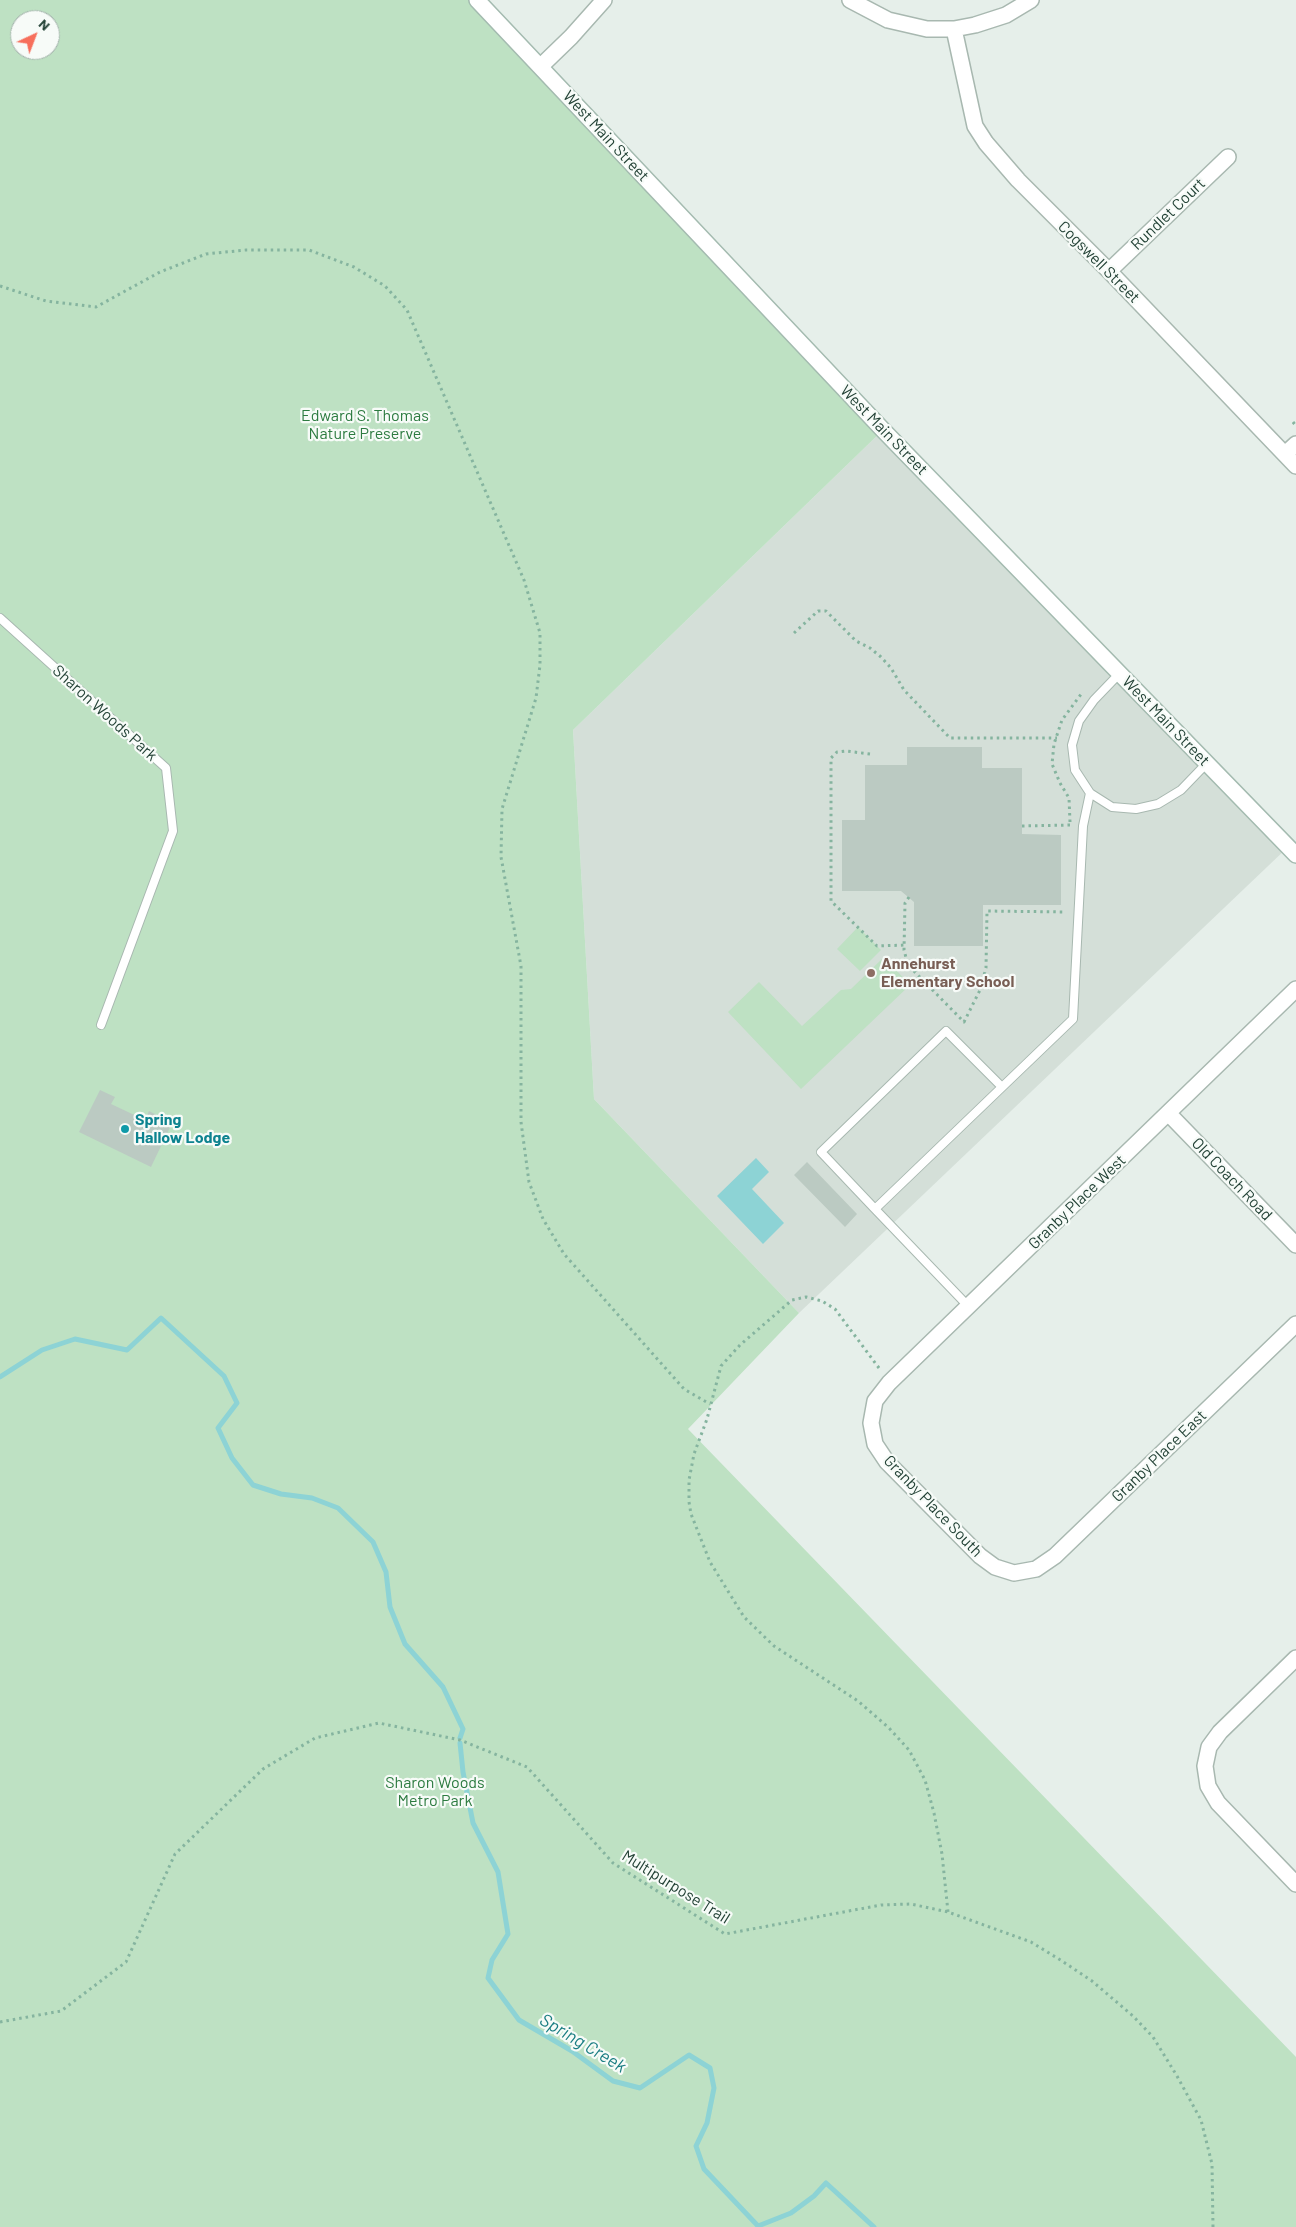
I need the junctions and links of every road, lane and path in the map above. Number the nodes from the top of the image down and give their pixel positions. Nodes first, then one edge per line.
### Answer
1 (477, 0) edge
2 (604, 0) edge
3 (850, 0) edge
4 (1031, 0) edge
5 (954, 28) junction
6 (541, 66) junction
7 (1228, 157) dead end
8 (1109, 271) junction
9 (0, 286) edge
10 (1293, 422) dead end
11 (1296, 426) edge
12 (1296, 444) edge
13 (1285, 454) junction
14 (1296, 466) edge
15 (0, 618) edge
16 (794, 633) dead end
17 (1120, 673) junction
18 (1086, 689) dead end
19 (1057, 738) junction
20 (870, 754) dead end
21 (1207, 763) junction
22 (1090, 793) junction
23 (1070, 825) junction
24 (1022, 826) dead end
25 (1070, 835) dead end
26 (1296, 855) edge
27 (909, 897) dead end
28 (1067, 903) dead end
29 (904, 945) junction
30 (1296, 989) edge
31 (101, 1025) dead end
32 (1002, 1087) junction
33 (1168, 1112) junction
34 (876, 1208) junction
35 (1296, 1246) edge
36 (968, 1307) junction
37 (1296, 1324) edge
38 (879, 1368) dead end
39 (710, 1404) junction
40 (871, 1423) joint
41 (1014, 1573) joint
42 (1296, 1658) edge
43 (1296, 1884) edge
44 (948, 1912) junction
45 (0, 2022) edge
46 (1213, 2227) edge

1 - 6 street, West Main Street
2 - 6 street
3 - 5 street
4 - 5 street
5 - 8 street, Cogswell Street
6 - 17 street, West Main Street
7 - 8 street, Rundlet Court
8 - 13 street, Cogswell Street
9 - 39 path
10 - 11 path
12 - 13 street
13 - 14 street, Cogswell Street
15 - 31 lane, Sharon Woods Park
16 - 19 path
17 - 21 street, West Main Street
17 - 22 lane
18 - 19 path
19 - 23 path
20 - 29 path
21 - 22 lane
21 - 26 street, West Main Street
22 - 32 lane
23 - 24 path
23 - 25 path
27 - 29 path
28 - 29 path
30 - 33 street, Granby Place West
32 - 34 lane
32 - 34 lane
33 - 35 street, Old Coach Road
33 - 36 street, Granby Place West
34 - 36 lane
36 - 40 street, Granby Place West
37 - 41 street, Granby Place East
38 - 39 path
39 - 44 path
40 - 41 street, Granby Place South
42 - 43 street
44 - 45 path, Multipurpose Trail
44 - 46 path, Multipurpose Trail

